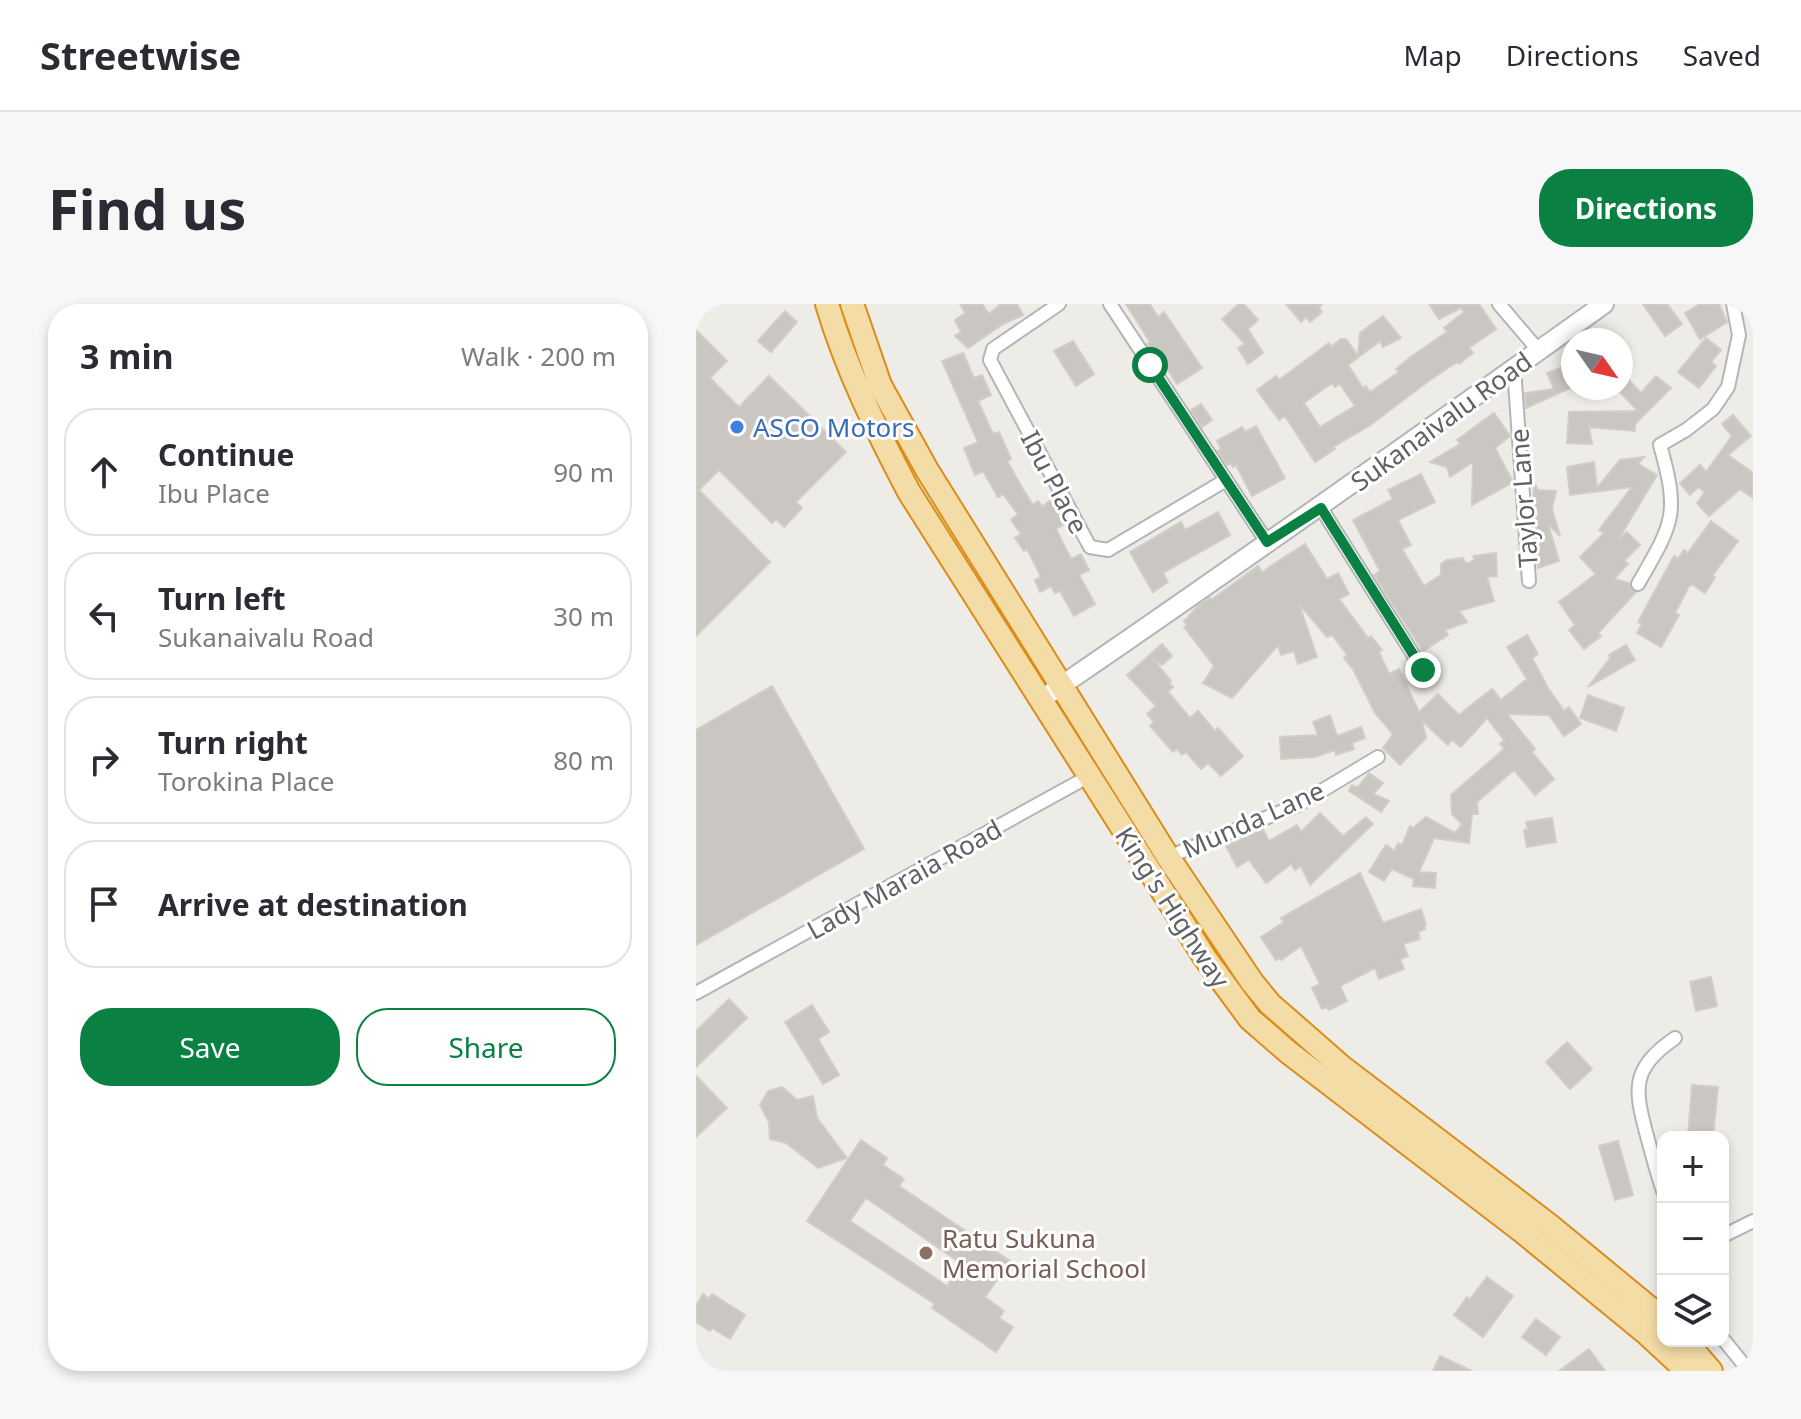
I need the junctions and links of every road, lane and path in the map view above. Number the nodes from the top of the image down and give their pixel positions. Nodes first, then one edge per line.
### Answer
1 (827, 304) edge
2 (852, 304) edge
3 (1059, 304) edge
4 (1110, 304) edge
5 (1499, 304) edge
6 (1604, 304) edge
7 (1733, 304) edge
8 (1539, 351) junction
9 (1514, 368) junction
10 (1226, 480) junction
11 (1321, 508) junction
12 (1267, 542) junction
13 (1529, 581) dead end
14 (1638, 584) dead end
15 (1423, 670) dead end
16 (1062, 686) junction
17 (1040, 701) junction
18 (1378, 757) dead end
19 (1110, 763) junction
20 (1088, 777) junction
21 (1168, 857) junction
22 (696, 993) edge
23 (1675, 1038) dead end
24 (1657, 1168) edge
25 (1753, 1221) edge
26 (1729, 1233) edge
27 (1657, 1314) edge
28 (1729, 1346) edge
29 (1690, 1347) edge
30 (1687, 1371) edge
31 (1711, 1371) edge
32 (1749, 1371) edge

1 - 17 highway, King's Highway
2 - 16 highway, King's Highway
3 - 10 street, Ibu Place
4 - 10 street
5 - 8 street
6 - 8 main road, Sukanaivalu Road
7 - 14 street
8 - 9 main road, Sukanaivalu Road
9 - 11 main road, Sukanaivalu Road
9 - 13 street, Taylor Lane
10 - 12 street
11 - 12 main road, Sukanaivalu Road
11 - 15 street
12 - 16 main road, Sukanaivalu Road
16 - 17 main road, Sukanaivalu Road
16 - 19 highway, King's Highway
17 - 20 highway, King's Highway
18 - 21 street, Munda Lane
19 - 20 street, Lady Maraia Road
19 - 21 highway, King's Highway
20 - 22 street, Lady Maraia Road
20 - 30 highway, King's Highway
21 - 27 highway, King's Highway
23 - 24 street
25 - 26 street
28 - 32 street
29 - 31 highway

